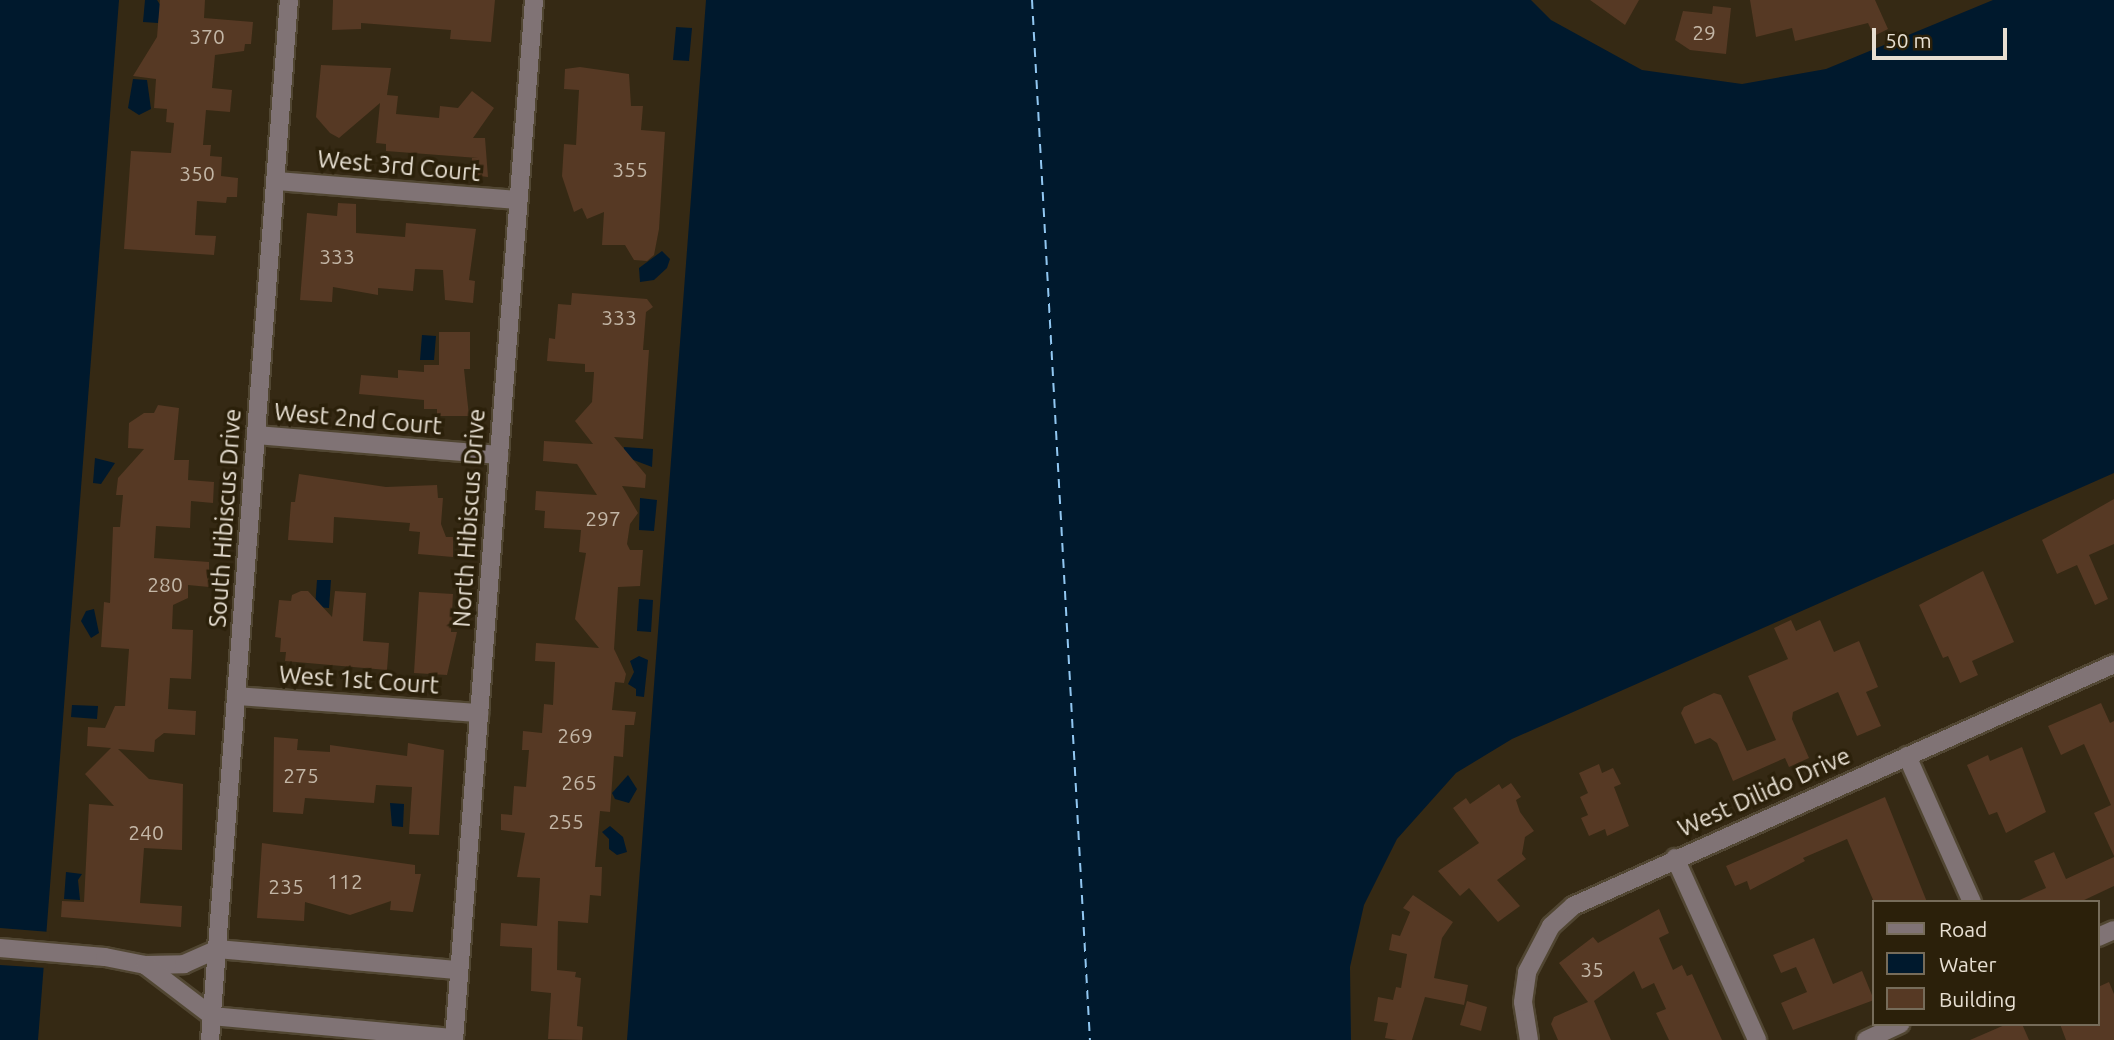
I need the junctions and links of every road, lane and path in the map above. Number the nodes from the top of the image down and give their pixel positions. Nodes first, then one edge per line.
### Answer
1 (289, 0) edge
2 (534, 0) edge
3 (276, 181) junction
4 (518, 200) junction
5 (256, 435) junction
6 (499, 455) junction
7 (2114, 664) edge
8 (236, 696) junction
9 (479, 713) junction
10 (1907, 756) junction
11 (1675, 858) junction
12 (1971, 900) edge
13 (0, 948) edge
14 (217, 949) junction
15 (145, 965) junction
16 (459, 970) junction
17 (212, 1016) junction
18 (1898, 1026) edge
19 (454, 1039) edge
20 (210, 1040) edge
21 (1529, 1040) edge
22 (1757, 1040) edge
23 (1866, 1040) edge

1 - 3 street, South Hibiscus Drive
2 - 4 street, North Hibiscus Drive
3 - 4 street, West 3rd Court
3 - 5 street, South Hibiscus Drive
4 - 6 street, North Hibiscus Drive
5 - 6 street, West 2nd Court
5 - 8 street, South Hibiscus Drive
6 - 9 street, North Hibiscus Drive
7 - 10 street, West Dilido Drive
8 - 9 street, West 1st Court
8 - 14 street, South Hibiscus Drive
9 - 16 street, North Hibiscus Drive
10 - 11 street, West Dilido Drive
10 - 12 street
11 - 21 street, West Dilido Drive
11 - 22 street
13 - 15 street
14 - 15 street
14 - 16 street
14 - 17 street, South Hibiscus Drive
15 - 17 street
16 - 19 street, North Hibiscus Drive
17 - 19 street
17 - 20 street, South Hibiscus Drive
18 - 23 street

